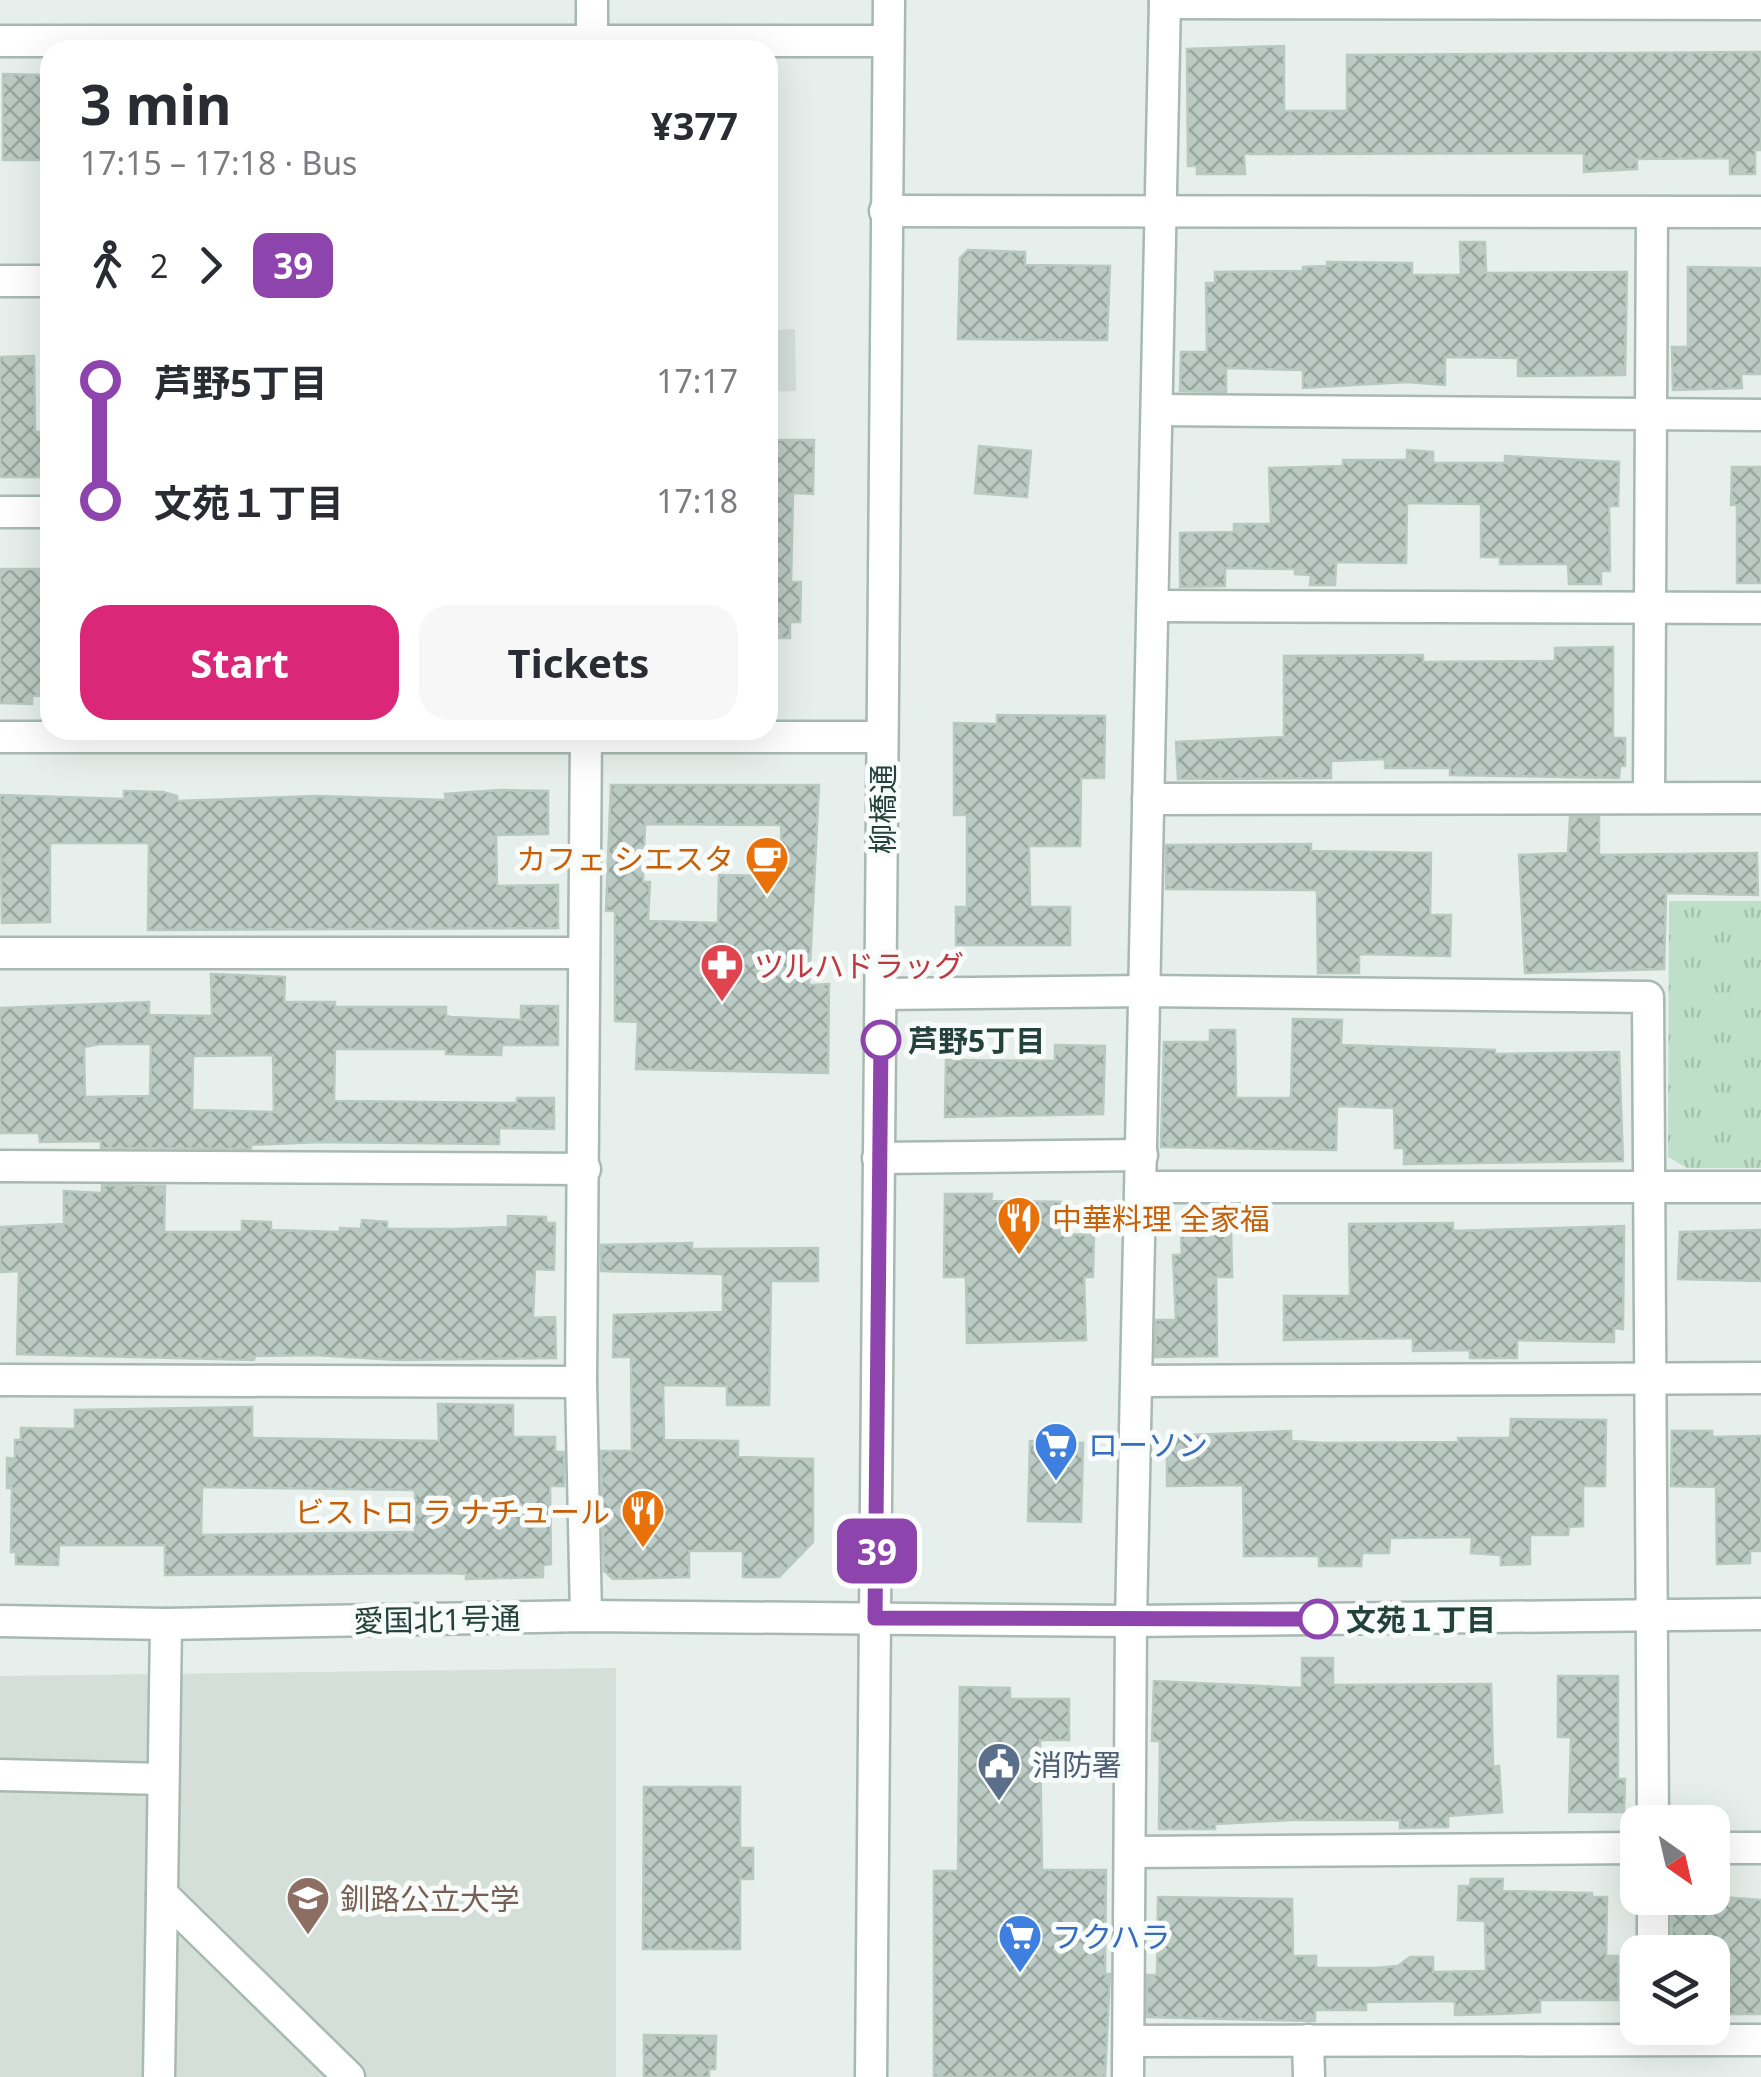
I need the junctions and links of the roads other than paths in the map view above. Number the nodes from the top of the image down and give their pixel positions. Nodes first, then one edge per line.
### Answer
1 (592, 0) edge
2 (889, 0) edge
3 (1165, 2) edge
4 (1761, 4) edge
5 (592, 40) edge
6 (0, 41) edge
7 (40, 41) edge
8 (888, 41) junction
9 (778, 42) edge
10 (886, 211) junction
11 (1160, 212) junction
12 (1761, 212) edge
13 (1652, 213) junction
14 (0, 281) edge
15 (40, 281) edge
16 (1159, 410) junction
17 (1651, 415) junction
18 (1761, 415) edge
19 (0, 512) edge
20 (40, 512) edge
21 (1154, 606) junction
22 (1761, 608) edge
23 (1652, 609) junction
24 (778, 735) edge
25 (0, 737) edge
26 (40, 737) edge
27 (882, 737) junction
28 (586, 740) edge
29 (1649, 798) junction
30 (1761, 798) edge
31 (1148, 799) junction
32 (584, 953) junction
33 (0, 954) edge
34 (1146, 991) junction
35 (882, 994) junction
36 (1142, 1155) junction
37 (878, 1158) junction
38 (0, 1166) edge
39 (585, 1169) junction
40 (1142, 1187) junction
41 (1651, 1188) junction
42 (1761, 1188) edge
43 (1650, 1377) junction
44 (1761, 1378) edge
45 (0, 1380) edge
46 (1139, 1381) junction
47 (581, 1382) junction
48 (1653, 1614) junction
49 (1761, 1614) edge
50 (586, 1616) junction
51 (875, 1618) junction
52 (0, 1621) edge
53 (1131, 1621) junction
54 (166, 1624) junction
55 (0, 1775) edge
56 (164, 1779) junction
57 (1653, 1805) edge
58 (1620, 1848) edge
59 (1730, 1848) edge
60 (1761, 1848) edge
61 (1130, 1852) junction
62 (162, 1894) junction
63 (1620, 2035) edge
64 (1730, 2038) edge
65 (1308, 2040) junction
66 (1761, 2040) edge
67 (1129, 2041) junction
68 (159, 2077) edge
69 (349, 2077) edge
70 (871, 2077) edge
71 (1128, 2077) edge
72 (1308, 2077) edge

1 - 5 street
2 - 8 street, 柳橋通
3 - 4 street
3 - 11 street
6 - 7 street
8 - 9 street
8 - 10 street, 柳橋通
10 - 11 street
10 - 27 street, 柳橋通
11 - 13 street
11 - 16 street
12 - 13 street
13 - 17 street
14 - 15 street
16 - 17 street
16 - 21 street
17 - 18 street
17 - 23 street
19 - 20 street
21 - 23 street
21 - 31 street
22 - 23 street
23 - 29 street
24 - 27 street
25 - 26 street
27 - 35 street, 柳橋通
28 - 32 street
29 - 30 street
29 - 31 street
31 - 34 street
32 - 33 street
32 - 39 street
34 - 35 street
34 - 36 street
34 - 41 street
35 - 37 street, 柳橋通
36 - 37 street
36 - 40 street
37 - 51 street, 柳橋通
38 - 39 street
39 - 47 street
40 - 41 street
40 - 46 street
41 - 42 street
41 - 43 street
43 - 44 street
43 - 46 street
43 - 48 street
45 - 47 street
46 - 53 street
47 - 50 street
48 - 49 street, 愛国北1号通
48 - 53 street, 愛国北1号通
48 - 57 street
50 - 51 street, 愛国北1号通
50 - 54 street, 愛国北1号通
51 - 53 street, 愛国北1号通
51 - 70 street, 柳橋通
52 - 54 street, 愛国北1号通
53 - 61 street
54 - 56 street
55 - 56 street
56 - 62 street
58 - 61 street
59 - 60 street
61 - 67 street
62 - 68 street
62 - 69 street
63 - 65 street
64 - 66 street
65 - 67 street
65 - 72 street
67 - 71 street

